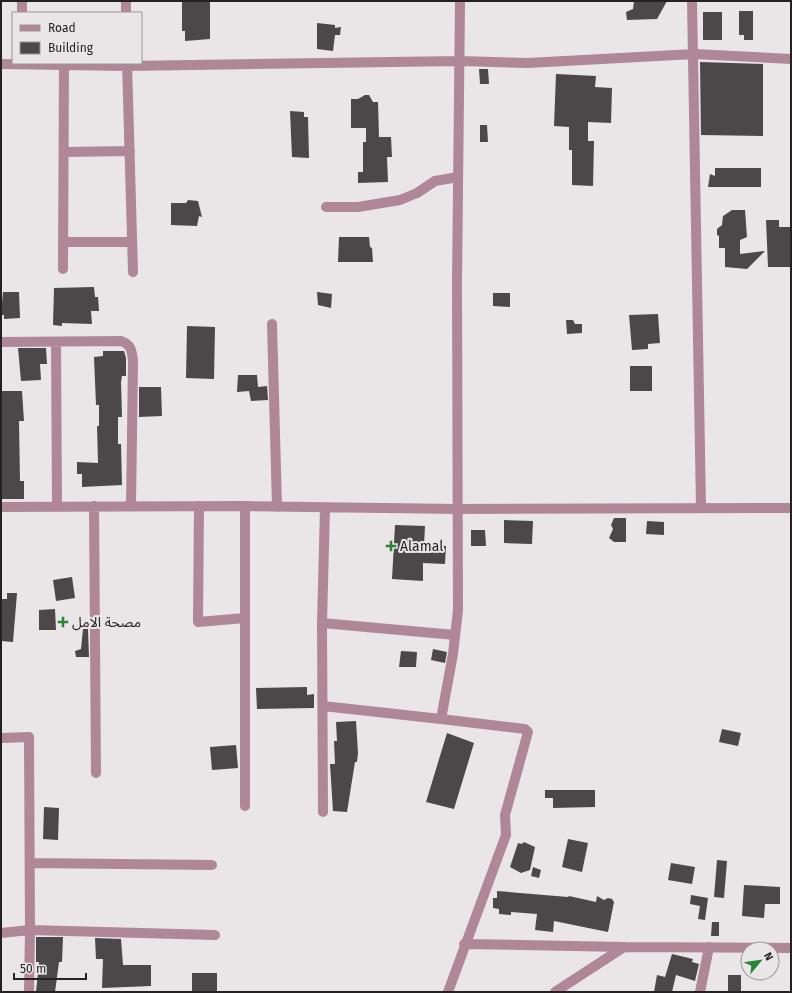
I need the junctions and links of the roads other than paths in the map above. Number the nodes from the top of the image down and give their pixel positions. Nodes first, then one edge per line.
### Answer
1 (22, 1) edge
2 (126, 1) edge
3 (460, 1) edge
4 (692, 1) edge
5 (22, 12) edge
6 (126, 12) edge
7 (694, 54) junction
8 (791, 59) edge
9 (460, 61) junction
10 (1, 64) edge
11 (22, 64) edge
12 (64, 64) edge
13 (127, 64) edge
14 (142, 64) edge
15 (130, 151) junction
16 (64, 152) junction
17 (458, 177) junction
18 (326, 207) dead end
19 (63, 242) junction
20 (132, 242) junction
21 (63, 269) dead end
22 (133, 272) dead end
23 (272, 324) dead end
24 (1, 342) edge
25 (56, 342) junction
26 (94, 506) junction
27 (131, 506) junction
28 (199, 506) junction
29 (245, 506) junction
30 (1, 507) edge
31 (57, 507) junction
32 (277, 507) junction
33 (701, 507) junction
34 (325, 508) junction
35 (791, 508) edge
36 (458, 509) junction
37 (245, 618) junction
38 (322, 623) junction
39 (455, 635) junction
40 (323, 706) junction
41 (440, 719) junction
42 (1, 738) edge
43 (96, 772) dead end
44 (245, 806) dead end
45 (323, 812) dead end
46 (30, 863) junction
47 (212, 865) dead end
48 (30, 930) junction
49 (1, 932) edge
50 (215, 935) dead end
51 (464, 944) junction
52 (624, 947) junction
53 (709, 947) junction
54 (791, 948) edge
55 (29, 992) edge
56 (448, 992) edge
57 (555, 992) edge
58 (700, 992) edge

1 - 5 street
2 - 6 street
3 - 9 street
4 - 7 street
7 - 8 street
7 - 9 street
7 - 33 street
9 - 14 street
9 - 17 street
10 - 11 street
11 - 12 street
12 - 13 street
12 - 16 street
13 - 15 street
15 - 16 street
15 - 20 street
16 - 19 street
17 - 18 street
17 - 36 street
19 - 20 street
19 - 21 street
20 - 22 street
23 - 32 street
24 - 25 street
25 - 27 street
25 - 31 street
26 - 27 street
26 - 31 street
26 - 43 street
27 - 28 street
28 - 29 street
28 - 37 street
29 - 32 street
29 - 37 street
30 - 31 street
32 - 34 street
33 - 35 street
33 - 36 street
34 - 36 street
34 - 38 street
36 - 39 street
37 - 44 street
38 - 39 street
38 - 40 street
39 - 41 street
40 - 41 street
40 - 45 street
41 - 51 street
42 - 46 street
46 - 47 street
46 - 48 street
48 - 49 street
48 - 50 street
48 - 55 street
51 - 52 street
51 - 56 street
52 - 53 street
52 - 57 street
53 - 54 street
53 - 58 street

